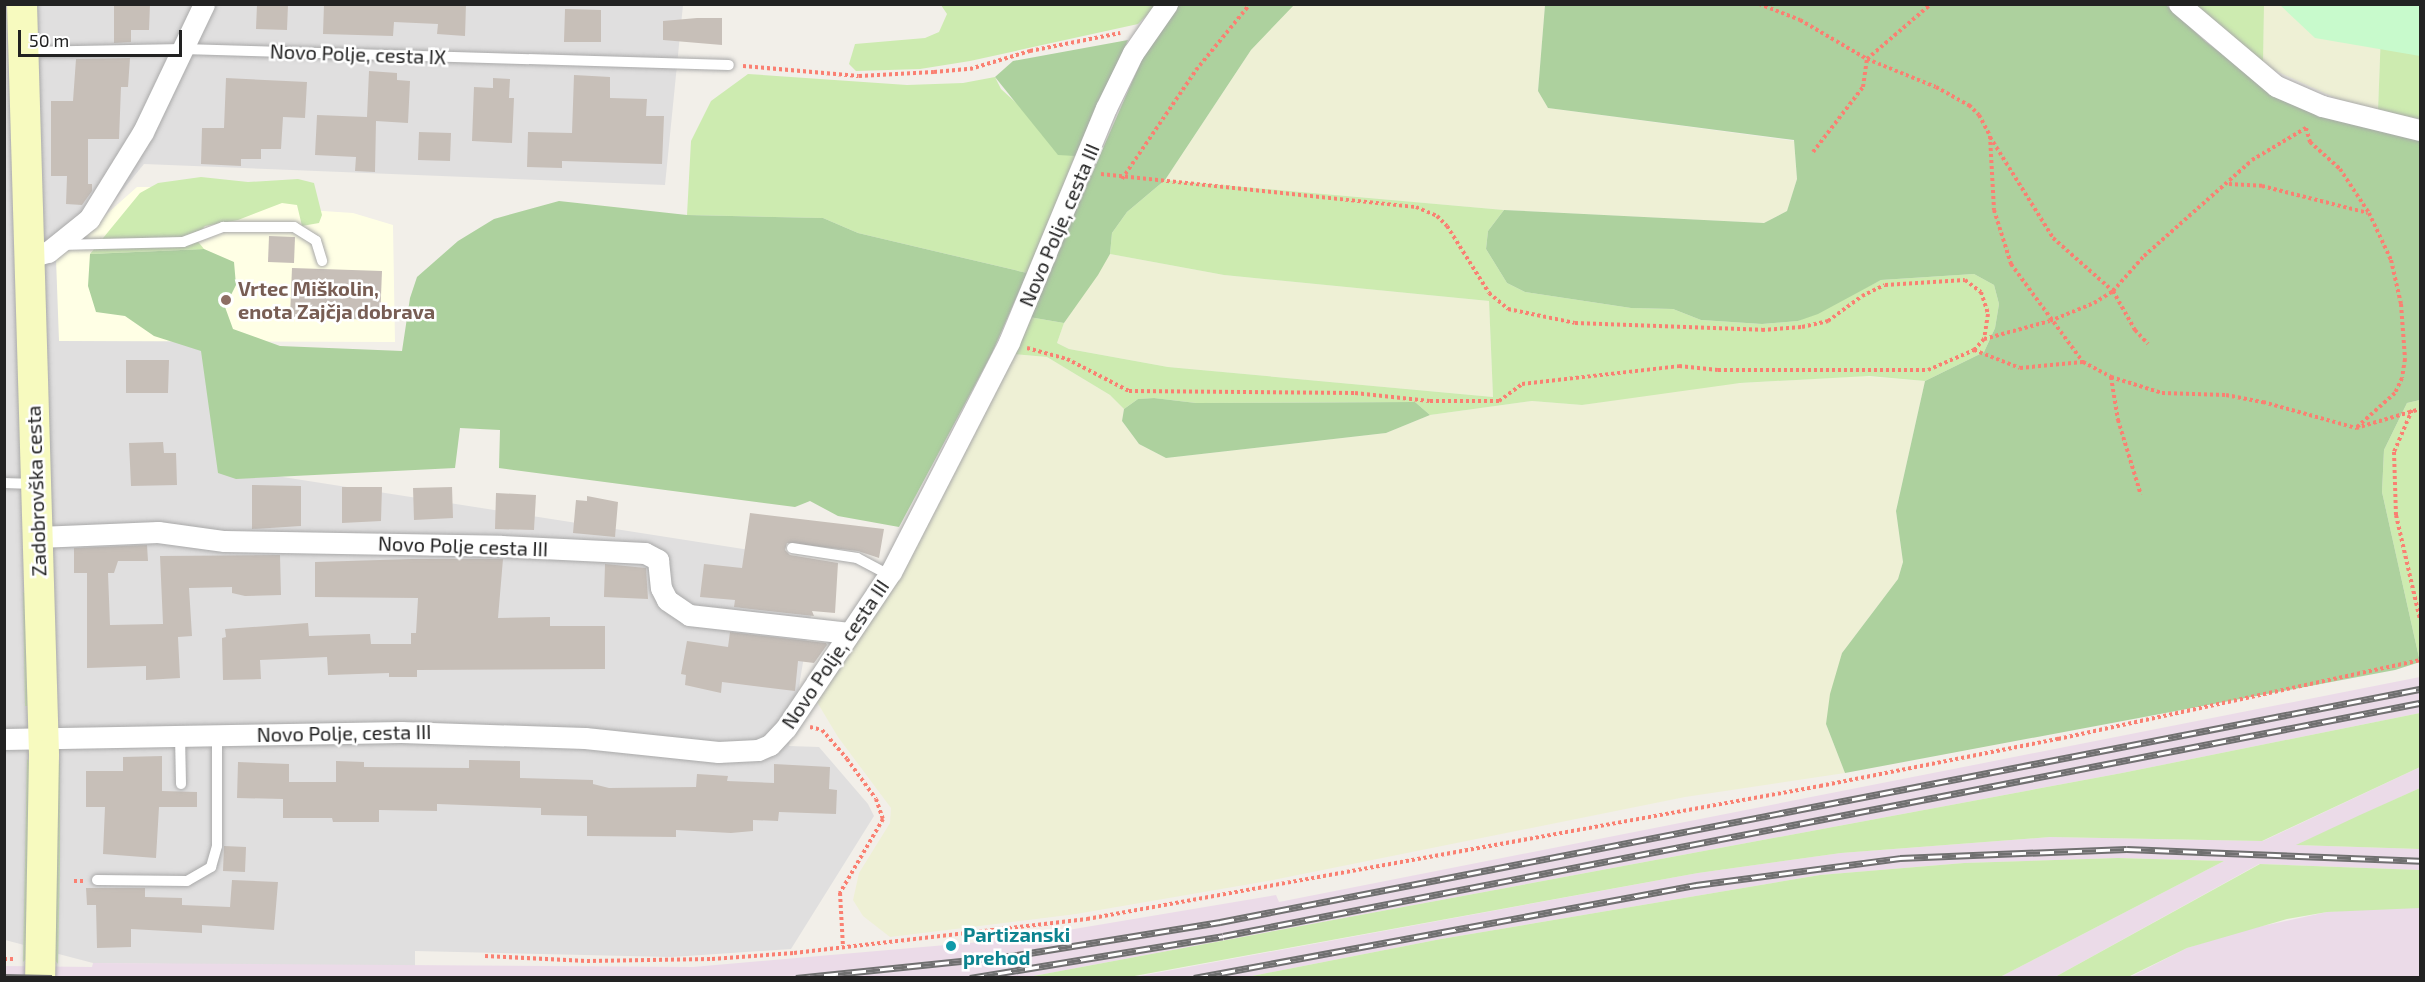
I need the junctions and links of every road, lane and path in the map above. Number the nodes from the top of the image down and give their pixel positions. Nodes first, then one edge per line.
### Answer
1 (22, 4) edge
2 (204, 4) edge
3 (1167, 4) edge
4 (1250, 4) edge
5 (1759, 4) edge
6 (1931, 4) edge
7 (2179, 4) edge
8 (1148, 28) junction
9 (17, 42) edge
10 (183, 49) junction
11 (1867, 59) junction
12 (729, 64) joint
13 (2322, 106) junction
14 (2306, 128) junction
15 (2421, 130) edge
16 (1990, 136) junction
17 (1813, 152) dead end
18 (1083, 170) junction
19 (1122, 179) junction
20 (2228, 184) junction
21 (2369, 213) junction
22 (43, 251) junction
23 (322, 261) dead end
24 (2113, 291) junction
25 (2050, 321) junction
26 (1984, 339) junction
27 (1009, 342) junction
28 (2148, 344) dead end
29 (1974, 350) junction
30 (2083, 362) junction
31 (2111, 377) junction
32 (2421, 409) edge
33 (2412, 410) junction
34 (2356, 428) junction
35 (4, 483) edge
36 (36, 484) junction
37 (2141, 495) dead end
38 (38, 537) junction
39 (792, 548) dead end
40 (889, 575) junction
41 (2421, 620) edge
42 (849, 633) junction
43 (2421, 660) edge
44 (786, 728) junction
45 (217, 735) junction
46 (180, 736) junction
47 (4, 739) edge
48 (43, 740) junction
49 (181, 784) dead end
50 (97, 880) dead end
51 (843, 946) junction
52 (485, 956) dead end
53 (4, 959) edge
54 (16, 959) dead end
55 (40, 978) edge

1 - 9 main road, Zadobrovška cesta
2 - 10 street
3 - 8 street, Novo Polje, cesta III
4 - 19 path
5 - 11 path
6 - 11 path
7 - 13 street
8 - 12 path
8 - 18 street, Novo Polje, cesta III
9 - 10 lane, Novo Polje, cesta IX
9 - 22 main road, Zadobrovška cesta
10 - 12 lane, Novo Polje, cesta IX
10 - 22 street
11 - 16 path
11 - 17 path
13 - 14 path
13 - 15 street
14 - 20 path
14 - 21 path
16 - 24 path
16 - 25 path
18 - 19 path
18 - 27 street, Novo Polje, cesta III
19 - 26 path
20 - 21 path
20 - 24 path
21 - 34 path
22 - 23 lane
22 - 36 main road, Zadobrovška cesta
24 - 25 path
24 - 28 path
25 - 26 path
25 - 30 path
26 - 29 path
27 - 29 path
27 - 40 street, Novo Polje, cesta III
29 - 30 path
30 - 31 path
31 - 34 path
31 - 37 path
32 - 33 path
33 - 34 path
33 - 41 path
35 - 36 lane
36 - 38 main road, Zadobrovška cesta
38 - 42 street, Novo Polje cesta III
38 - 48 main road, Zadobrovška cesta
39 - 40 lane
40 - 42 street, Novo Polje, cesta III
42 - 44 street, Novo Polje, cesta III
43 - 51 path
44 - 45 street, Novo Polje, cesta III
44 - 51 path
45 - 46 street, Novo Polje, cesta III
45 - 50 lane
46 - 48 street, Novo Polje, cesta III
46 - 49 lane
47 - 48 street, Novo Polje, cesta III
48 - 55 main road, Zadobrovška cesta
51 - 52 path
53 - 54 path

